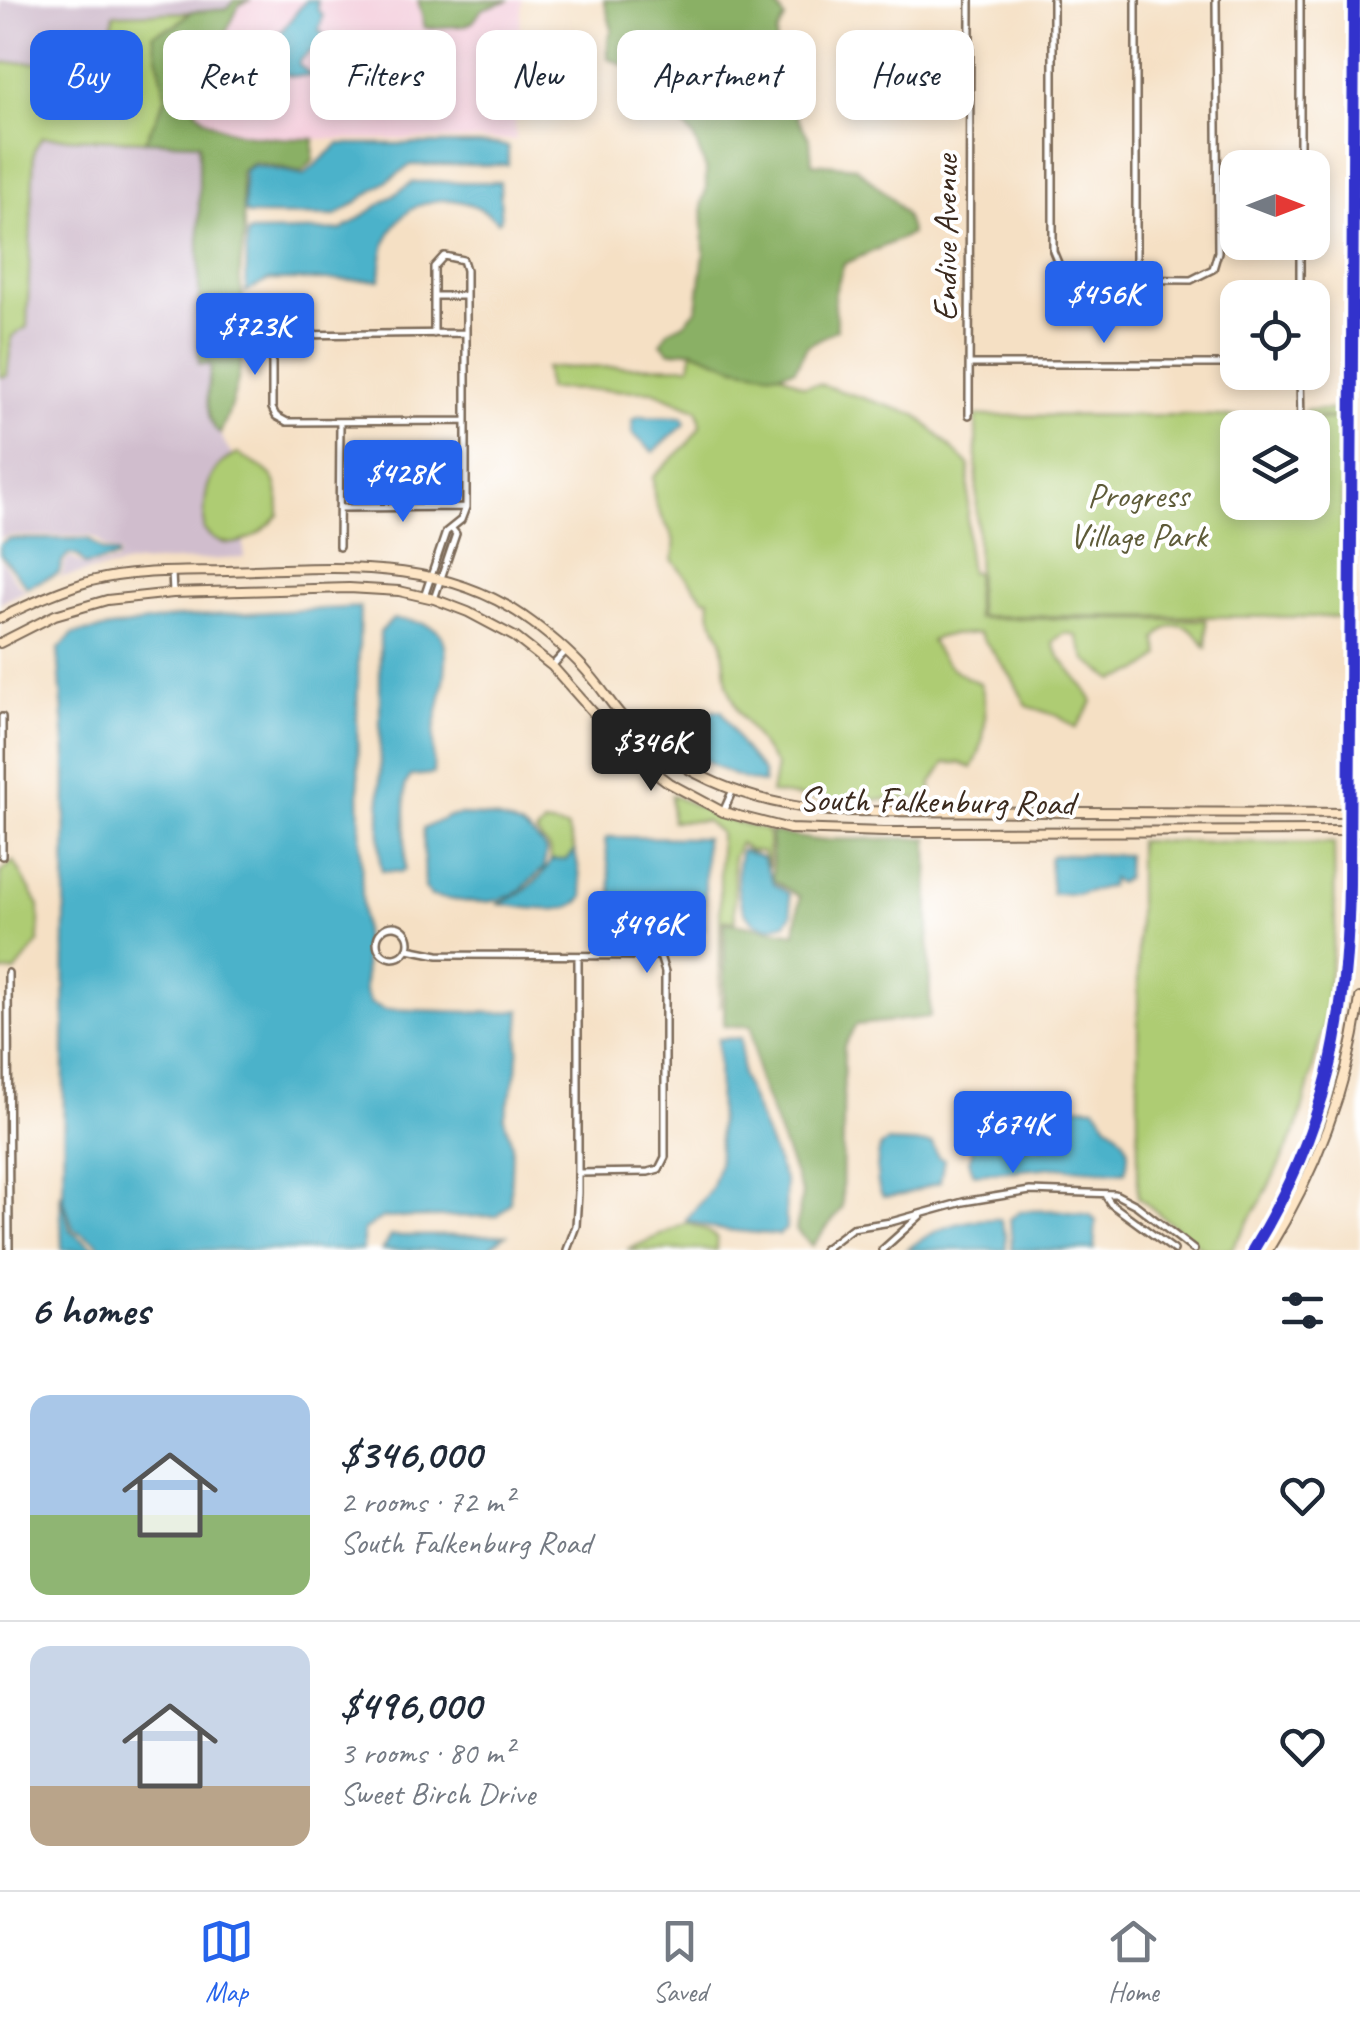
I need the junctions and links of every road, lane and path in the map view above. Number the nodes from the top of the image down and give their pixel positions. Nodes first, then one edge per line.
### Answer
1 (970, 0) edge
2 (1053, 0) edge
3 (1136, 0) edge
4 (1216, 0) edge
5 (1300, 0) edge
6 (1356, 2) edge
7 (1300, 150) edge
8 (1357, 162) edge
9 (1136, 280) junction
10 (434, 296) junction
11 (466, 296) junction
12 (466, 333) junction
13 (434, 334) junction
14 (1356, 335) edge
15 (970, 364) junction
16 (1220, 364) edge
17 (970, 415) dead end
18 (466, 421) junction
19 (340, 422) junction
20 (1356, 427) edge
21 (1360, 438) edge
22 (466, 507) junction
23 (339, 508) junction
24 (452, 529) junction
25 (442, 544) junction
26 (339, 546) dead end
27 (451, 547) junction
28 (172, 573) junction
29 (436, 578) junction
30 (173, 593) junction
31 (429, 598) junction
32 (0, 618) edge
33 (0, 643) edge
34 (566, 651) junction
35 (552, 666) junction
36 (2, 718) dead end
37 (1, 754) edge
38 (732, 792) junction
39 (1, 805) edge
40 (724, 812) junction
41 (1348, 813) junction
42 (1360, 813) edge
43 (1348, 830) junction
44 (1360, 830) edge
45 (2, 856) dead end
46 (408, 949) junction
47 (578, 956) junction
48 (8, 973) dead end
49 (1360, 998) edge
50 (4, 1015) edge
51 (0, 1050) edge
52 (8, 1050) junction
53 (578, 1173) junction
54 (1105, 1195) junction
55 (924, 1212) junction
56 (833, 1247) edge
57 (8, 1250) edge
58 (567, 1250) edge
59 (823, 1250) edge
60 (882, 1250) edge
61 (1174, 1250) edge
62 (1194, 1250) edge
63 (1253, 1250) edge
64 (1268, 1250) edge

1 - 15 street, Endive Avenue
2 - 9 street
3 - 9 street
4 - 9 street
5 - 7 street
6 - 8 street
8 - 14 street
10 - 11 street
10 - 11 street
10 - 13 street
11 - 12 street
12 - 13 street
12 - 18 street
13 - 19 street
14 - 20 street
15 - 16 street
15 - 17 street, Endive Avenue
18 - 19 street
18 - 22 street
19 - 23 street
20 - 21 street
20 - 41 street
22 - 23 street
22 - 24 street
23 - 26 street
24 - 25 street
24 - 27 street
25 - 27 street
25 - 29 street
27 - 29 street
28 - 29 street, South Falkenburg Road
28 - 30 street
28 - 32 street, South Falkenburg Road
29 - 31 street
29 - 34 street, South Falkenburg Road
30 - 31 street, South Falkenburg Road
30 - 33 street, South Falkenburg Road
31 - 35 street, South Falkenburg Road
34 - 35 street
34 - 38 street, South Falkenburg Road
35 - 40 street, South Falkenburg Road
36 - 37 street
37 - 39 street
38 - 40 street
38 - 41 street, South Falkenburg Road
39 - 45 street
40 - 43 street, South Falkenburg Road
41 - 42 street, South Falkenburg Road
41 - 43 street
43 - 44 street, South Falkenburg Road
43 - 63 street
46 - 46 street
46 - 47 street
47 - 53 street
47 - 53 street
48 - 50 street
49 - 64 street
50 - 52 street
51 - 52 street
52 - 57 street
53 - 58 street
54 - 55 street
54 - 61 street
54 - 62 street
55 - 56 street
55 - 60 street
56 - 59 street

